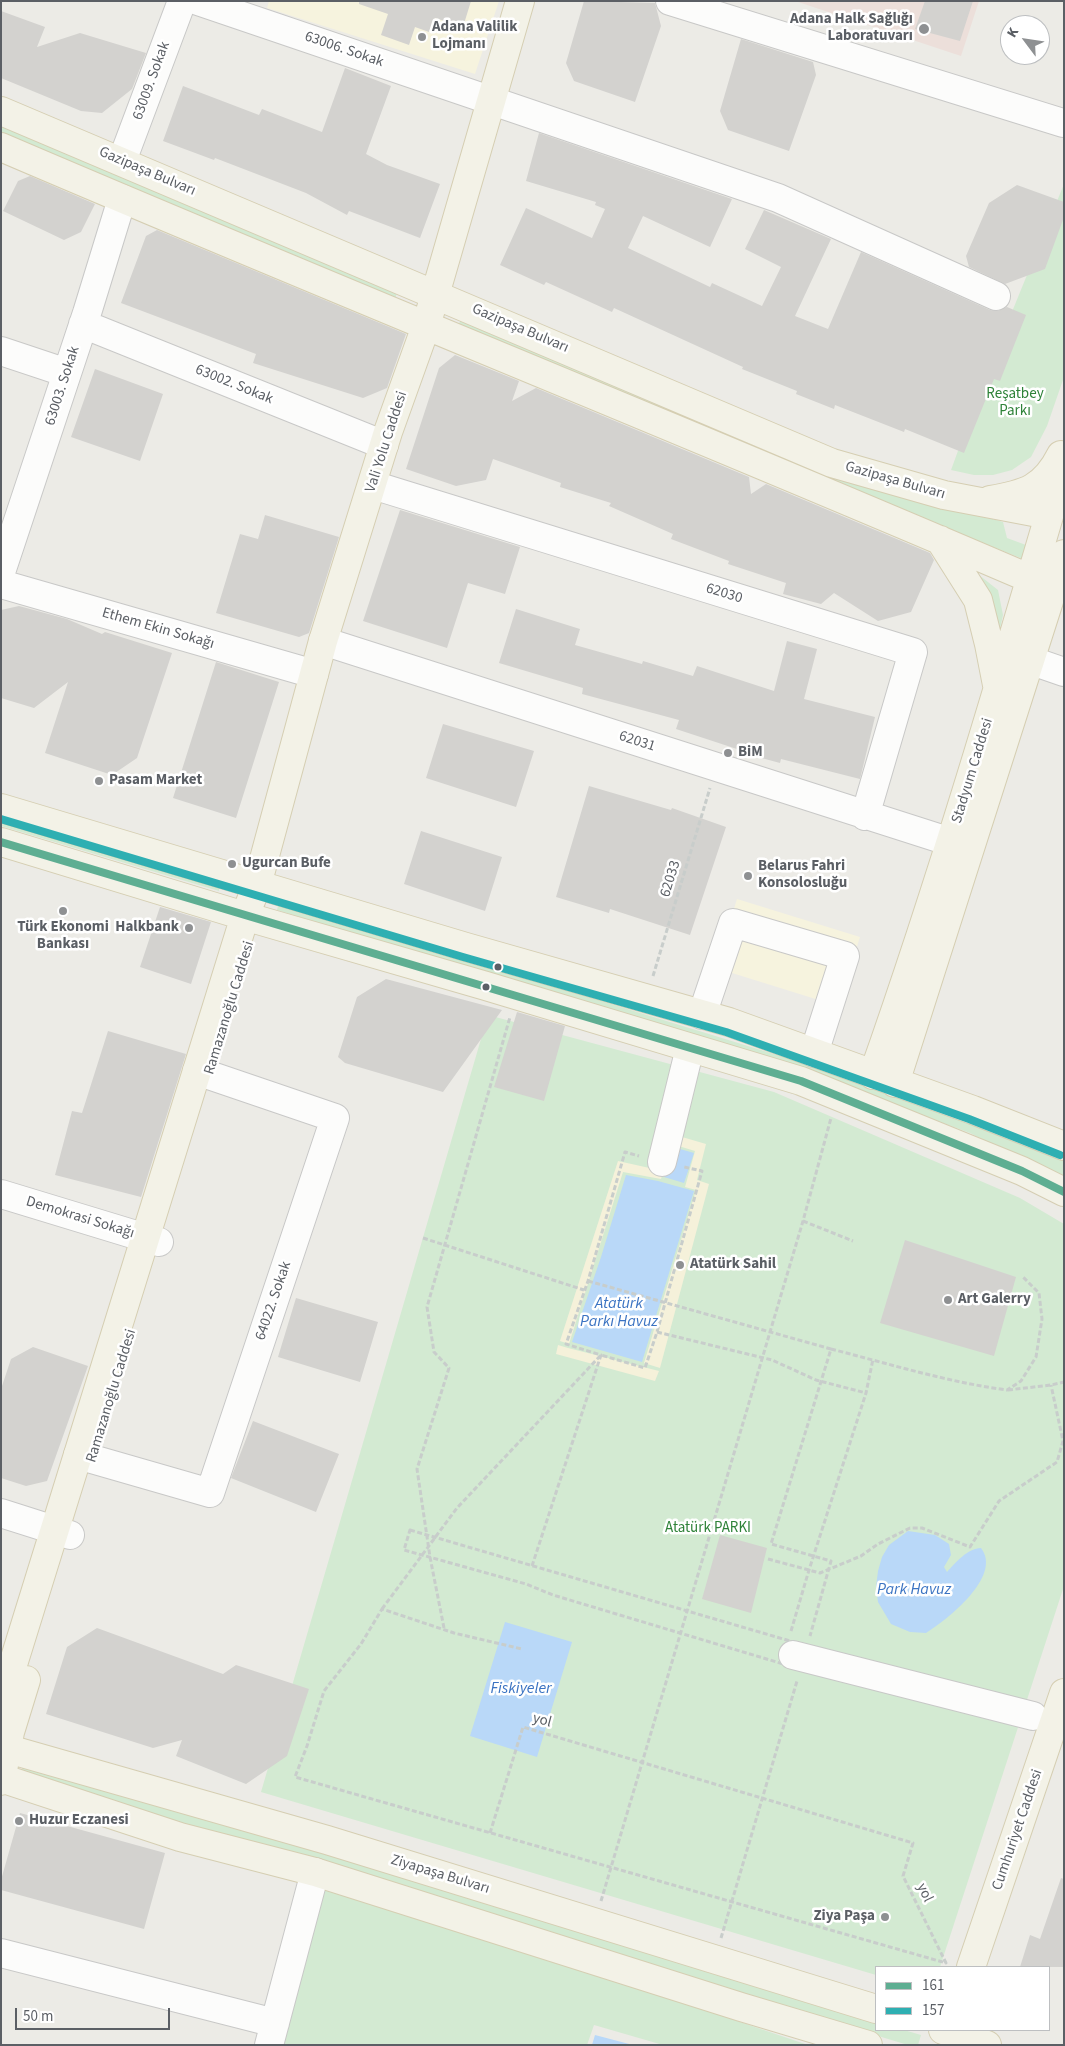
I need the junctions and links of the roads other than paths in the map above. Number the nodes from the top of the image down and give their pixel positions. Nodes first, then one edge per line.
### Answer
1 (182, 1) edge
2 (198, 1) edge
3 (520, 1) edge
4 (670, 1) edge
5 (490, 100) junction
6 (1, 111) edge
7 (1063, 123) edge
8 (1, 147) edge
9 (122, 161) junction
10 (122, 199) junction
11 (435, 294) junction
12 (996, 296) dead end
13 (83, 324) junction
14 (426, 326) junction
15 (1, 351) edge
16 (67, 373) junction
17 (384, 445) junction
18 (1064, 449) edge
19 (1064, 465) edge
20 (373, 485) junction
21 (980, 502) junction
22 (1049, 515) junction
23 (940, 540) junction
24 (1064, 554) edge
25 (1, 572) edge
26 (1031, 579) junction
27 (1, 584) edge
28 (323, 641) junction
29 (1020, 657) junction
30 (1064, 672) edge
31 (314, 674) junction
32 (997, 690) junction
33 (1, 808) edge
34 (865, 816) junction
35 (1, 842) edge
36 (951, 842) junction
37 (257, 885) junction
38 (251, 918) junction
39 (702, 1015) junction
40 (814, 1053) junction
41 (688, 1060) dead end
42 (203, 1073) junction
43 (884, 1079) junction
44 (1064, 1146) edge
45 (662, 1162) dead end
46 (1064, 1192) edge
47 (1, 1194) edge
48 (152, 1240) junction
49 (85, 1458) junction
50 (1, 1513) edge
51 (62, 1532) junction
52 (795, 1651) road end
53 (1064, 1693) edge
54 (1, 1703) edge
55 (1033, 1716) dead end
56 (4, 1748) edge
57 (1, 1779) edge
58 (315, 1872) junction
59 (1, 1953) edge
60 (972, 1966) edge
61 (875, 2009) edge
62 (272, 2034) edge
63 (947, 2034) edge
64 (868, 2045) edge
65 (987, 2045) edge

1 - 9 street, 63009. Sokak
2 - 5 street, 63006. Sokak
3 - 5 main road, Vali Yolu Caddesi
4 - 7 street
5 - 11 main road, Vali Yolu Caddesi
5 - 12 street, 63006. Sokak
6 - 9 main road, Gazipaşa Bulvarı
8 - 10 main road, Gazipaşa Bulvarı
9 - 11 main road, Gazipaşa Bulvarı
10 - 13 street, 63003. Sokak
10 - 14 main road, Gazipaşa Bulvarı
11 - 14 main road, Vali Yolu Caddesi
11 - 21 main road, Gazipaşa Bulvarı
13 - 16 street, 63003. Sokak
13 - 17 street, 63002. Sokak
14 - 17 main road, Vali Yolu Caddesi
14 - 23 main road, Gazipaşa Bulvarı
15 - 16 street
16 - 25 street, 63003. Sokak
17 - 20 main road, Vali Yolu Caddesi
18 - 21 main road
19 - 22 main road, Stadyum Caddesi
20 - 28 main road, Vali Yolu Caddesi
20 - 34 street, 62030
21 - 22 main road, Gazipaşa Bulvarı
22 - 26 main road, Stadyum Caddesi
23 - 26 main road, Gazipaşa Bulvarı
23 - 32 main road
24 - 29 main road
26 - 29 main road, Stadyum Caddesi
27 - 31 street, Ethem Ekin Sokağı
28 - 31 main road, Vali Yolu Caddesi
28 - 34 street, 62031
29 - 30 street
29 - 32 main road, Stadyum Caddesi
29 - 43 main road
31 - 37 main road, Vali Yolu Caddesi
32 - 36 main road, Stadyum Caddesi
33 - 37 main road
34 - 36 street, 62031
35 - 38 main road
36 - 43 main road, Stadyum Caddesi
37 - 38 main road, Ramazanoğlu Caddesi
37 - 39 main road
38 - 42 main road, Ramazanoğlu Caddesi
38 - 46 main road
39 - 40 main road
39 - 40 street
40 - 43 main road
41 - 45 street
42 - 48 main road, Ramazanoğlu Caddesi
42 - 49 street, 64022. Sokak
43 - 44 main road
47 - 48 street, Demokrasi Sokağı
48 - 49 main road, Ramazanoğlu Caddesi
49 - 51 main road, Ramazanoğlu Caddesi
50 - 51 street
51 - 54 main road, Ramazanoğlu Caddesi
51 - 56 main road, Ramazanoğlu Caddesi
52 - 55 street
53 - 60 main road, Cumhuriyet Caddesi
56 - 57 main road, Ramazanoğlu Caddesi
56 - 61 main road, Ziyapaşa Bulvarı
57 - 58 main road
58 - 62 street
58 - 64 main road
59 - 62 street
63 - 65 main road

